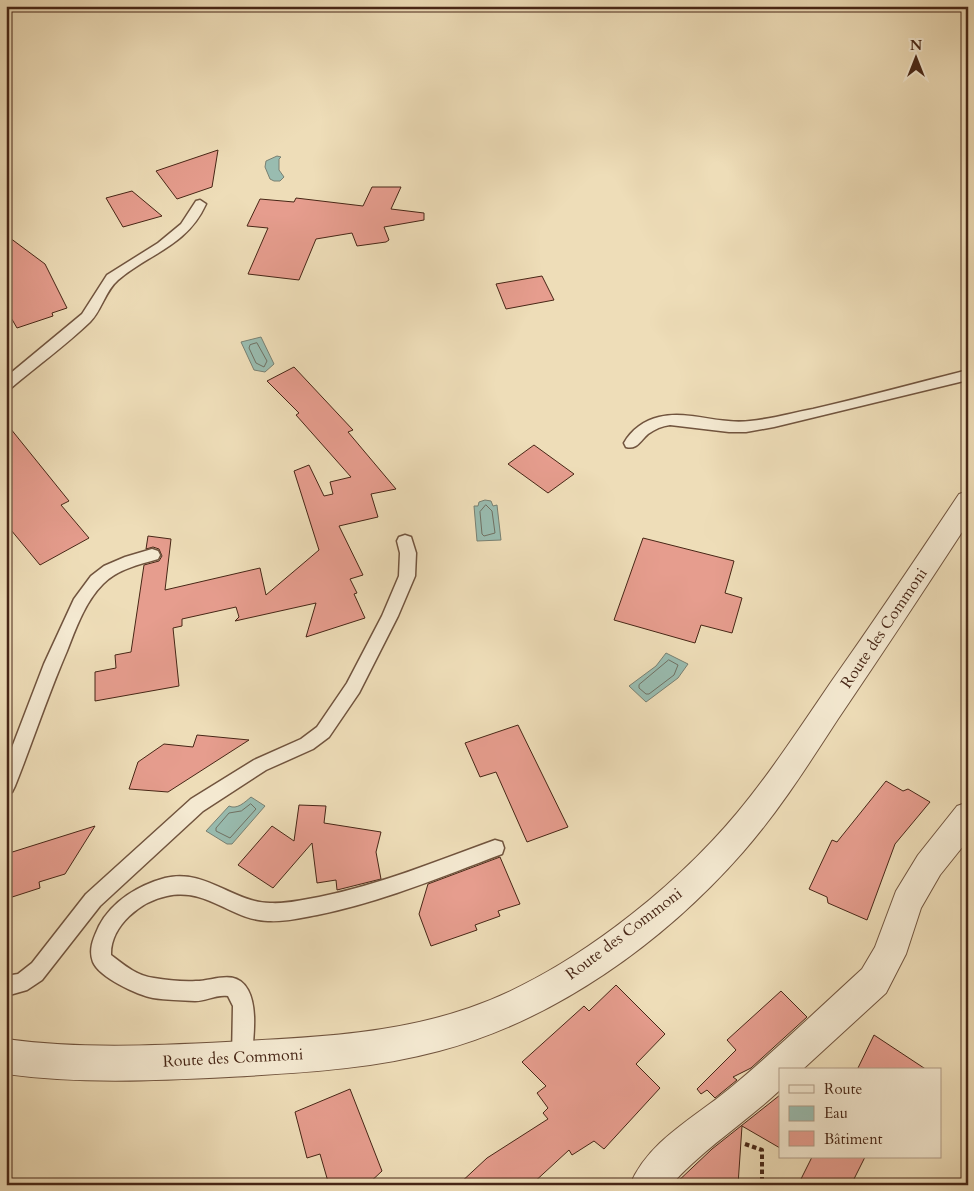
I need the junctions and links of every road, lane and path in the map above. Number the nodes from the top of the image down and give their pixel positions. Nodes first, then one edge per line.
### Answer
1 (200, 204) dead end
2 (968, 375) edge
3 (6, 385) edge
4 (631, 444) dead end
5 (968, 501) edge
6 (405, 541) dead end
7 (152, 555) dead end
8 (6, 786) edge
9 (968, 816) edge
10 (495, 848) dead end
11 (6, 986) edge
12 (6, 1056) edge
13 (242, 1058) junction
14 (738, 1140) dead end
15 (648, 1185) edge
16 (762, 1185) edge

1 - 3 lane
2 - 4 lane
5 - 13 street, Route des Commoni
6 - 11 lane
7 - 8 lane
9 - 15 street
10 - 13 lane
12 - 13 street, Route des Commoni
14 - 16 path

